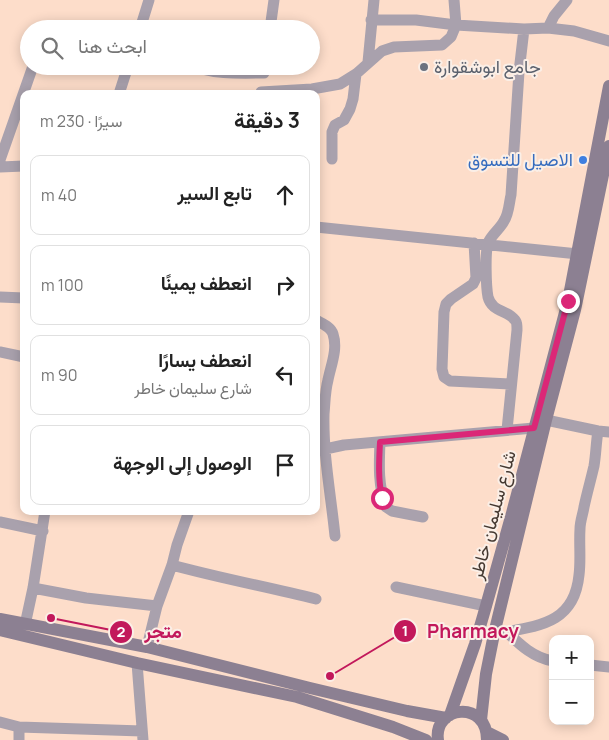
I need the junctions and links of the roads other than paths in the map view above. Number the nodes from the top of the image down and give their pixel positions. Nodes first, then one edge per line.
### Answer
1 (150, 0) edge
2 (274, 0) edge
3 (374, 0) edge
4 (454, 0) edge
5 (567, 0) edge
6 (143, 20) edge
7 (271, 20) edge
8 (372, 20) junction
9 (456, 25) junction
10 (524, 28) junction
11 (548, 28) junction
12 (609, 41) edge
13 (368, 62) junction
14 (356, 74) junction
15 (30, 75) edge
16 (125, 75) edge
17 (263, 75) edge
18 (609, 86) edge
19 (25, 90) edge
20 (121, 90) edge
21 (261, 90) edge
22 (299, 90) edge
23 (20, 103) edge
24 (609, 146) edge
25 (332, 159) dead end
26 (0, 160) edge
27 (20, 166) edge
28 (0, 167) edge
29 (604, 197) edge
30 (320, 227) edge
31 (474, 243) junction
32 (488, 244) junction
33 (578, 254) junction
34 (0, 297) edge
35 (20, 298) edge
36 (320, 322) edge
37 (0, 352) edge
38 (20, 356) edge
39 (511, 384) junction
40 (546, 420) junction
41 (534, 428) junction
42 (507, 430) junction
43 (604, 432) edge
44 (380, 442) junction
45 (321, 450) edge
46 (44, 515) edge
47 (188, 515) edge
48 (423, 517) dead end
49 (0, 522) edge
50 (42, 531) junction
51 (335, 536) dead end
52 (172, 565) junction
53 (396, 587) dead end
54 (33, 588) junction
55 (316, 599) dead end
56 (158, 606) junction
57 (486, 606) junction
58 (0, 619) edge
59 (25, 625) junction
60 (0, 630) edge
61 (501, 633) junction
62 (147, 647) junction
63 (549, 660) edge
64 (137, 663) junction
65 (594, 666) edge
66 (609, 668) edge
67 (448, 716) junction
68 (481, 720) junction
69 (0, 722) edge
70 (19, 727) junction
71 (142, 736) edge
72 (487, 736) edge
73 (19, 740) edge
74 (426, 740) edge
75 (438, 740) edge
76 (503, 740) edge

1 - 6 street
2 - 7 street
3 - 8 street
4 - 9 street
5 - 11 street
8 - 9 street
8 - 13 street
9 - 10 street
9 - 13 street
10 - 11 street
10 - 32 street
11 - 12 street
13 - 14 street
14 - 22 street
14 - 25 street
15 - 19 street
16 - 20 street
17 - 21 street
18 - 33 main road, شارع سليمان خاطر
23 - 26 street
24 - 29 main road, شارع سليمان خاطر
27 - 28 street
29 - 40 main road, شارع سليمان خاطر
30 - 31 street
31 - 32 street
31 - 39 street
32 - 33 street
32 - 39 street
33 - 41 main road, شارع سليمان خاطر
34 - 35 street
36 - 45 street
37 - 38 street
39 - 42 street
40 - 43 street
40 - 61 main road, شارع سليمان خاطر
41 - 42 street
41 - 57 main road, شارع سليمان خاطر
42 - 44 street
43 - 61 street
44 - 45 street
44 - 48 street
45 - 51 street
46 - 50 street
47 - 52 street
49 - 50 street
50 - 54 street
52 - 55 street
52 - 56 street
53 - 57 street
54 - 56 street
54 - 59 street
56 - 62 street
57 - 67 main road, شارع سليمان خاطر
58 - 59 main road
59 - 62 main road
60 - 64 main road
61 - 63 street
61 - 68 main road, شارع سليمان خاطر
62 - 67 main road
64 - 71 street
64 - 74 main road
65 - 66 street
67 - 68 main road
67 - 75 main road, شارع سليمان خاطر
68 - 72 main road
69 - 70 street
70 - 71 street
70 - 73 street
72 - 76 main road

